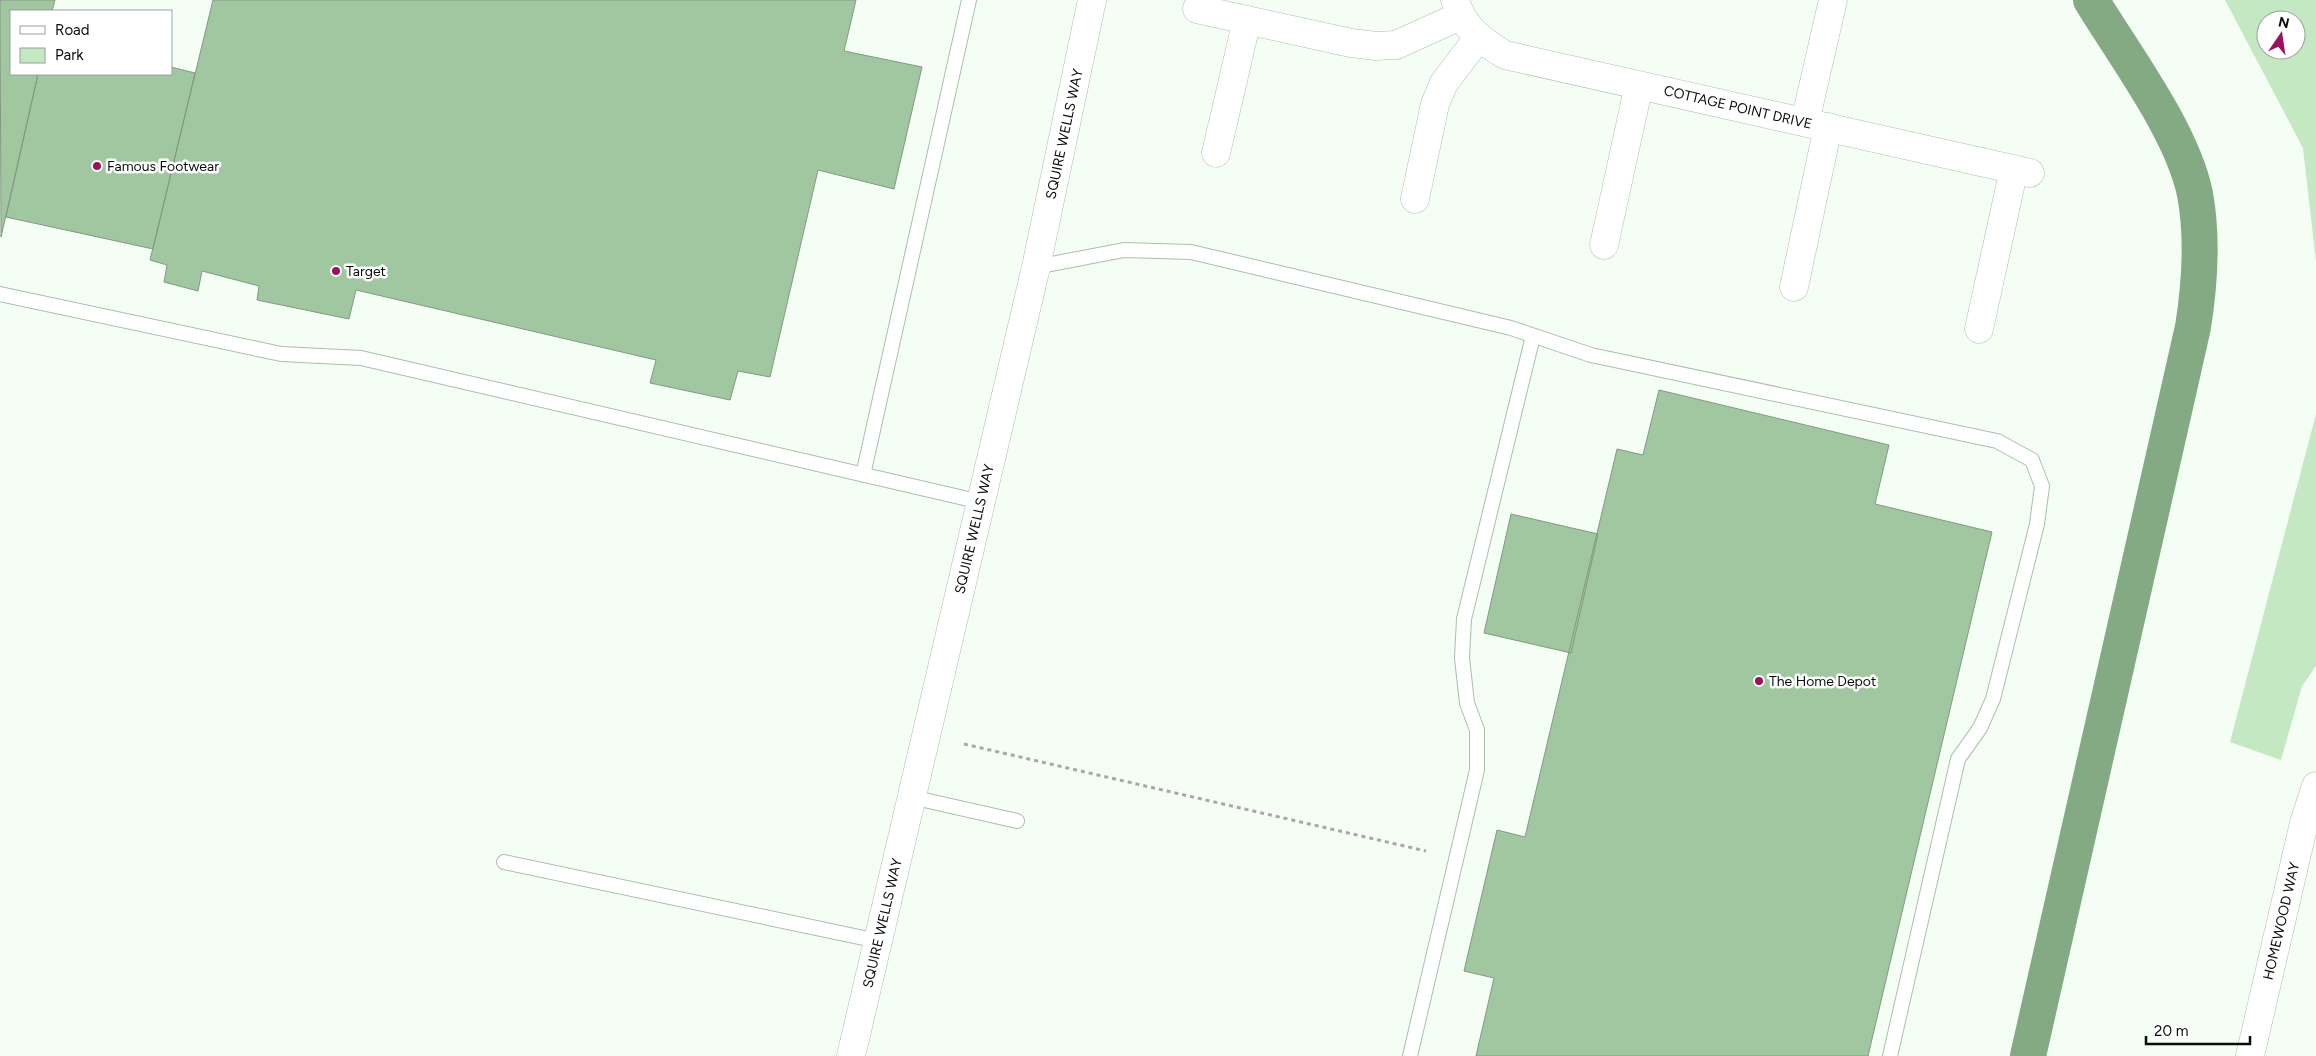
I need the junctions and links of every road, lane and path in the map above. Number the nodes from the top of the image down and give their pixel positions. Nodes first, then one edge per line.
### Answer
1 (969, 0) edge
2 (1092, 0) edge
3 (1833, 0) edge
4 (1458, 8) edge
5 (1197, 9) dead end
6 (1247, 20) junction
7 (1478, 38) junction
8 (1639, 85) junction
9 (1816, 125) junction
10 (1216, 152) dead end
11 (1415, 199) dead end
12 (1604, 245) dead end
13 (1036, 267) junction
14 (1794, 287) dead end
15 (0, 294) edge
16 (1979, 329) dead end
17 (1533, 336) junction
18 (863, 475) junction
19 (981, 502) junction
20 (964, 744) dead end
21 (2316, 786) edge
22 (912, 797) junction
23 (1017, 821) dead end
24 (1426, 851) dead end
25 (504, 862) dead end
26 (878, 941) junction
27 (851, 1056) edge
28 (1410, 1056) edge
29 (1890, 1056) edge
30 (2250, 1056) edge

1 - 18 lane
2 - 13 street, SQUIRE WELLS WAY
3 - 9 street
4 - 6 street, COTTAGE POINT DRIVE
4 - 7 street, COTTAGE POINT DRIVE
5 - 6 street, COTTAGE POINT DRIVE
6 - 10 street
7 - 8 street, COTTAGE POINT DRIVE
7 - 11 street
8 - 9 street, COTTAGE POINT DRIVE
8 - 12 street
9 - 14 street
9 - 16 street, COTTAGE POINT DRIVE
13 - 17 lane
13 - 19 street, SQUIRE WELLS WAY
15 - 18 lane
17 - 28 lane
17 - 29 lane
18 - 19 lane
19 - 22 street, SQUIRE WELLS WAY
20 - 24 path
21 - 30 street, HOMEWOOD WAY
22 - 23 lane
22 - 26 street, SQUIRE WELLS WAY
25 - 26 lane
26 - 27 street, SQUIRE WELLS WAY

